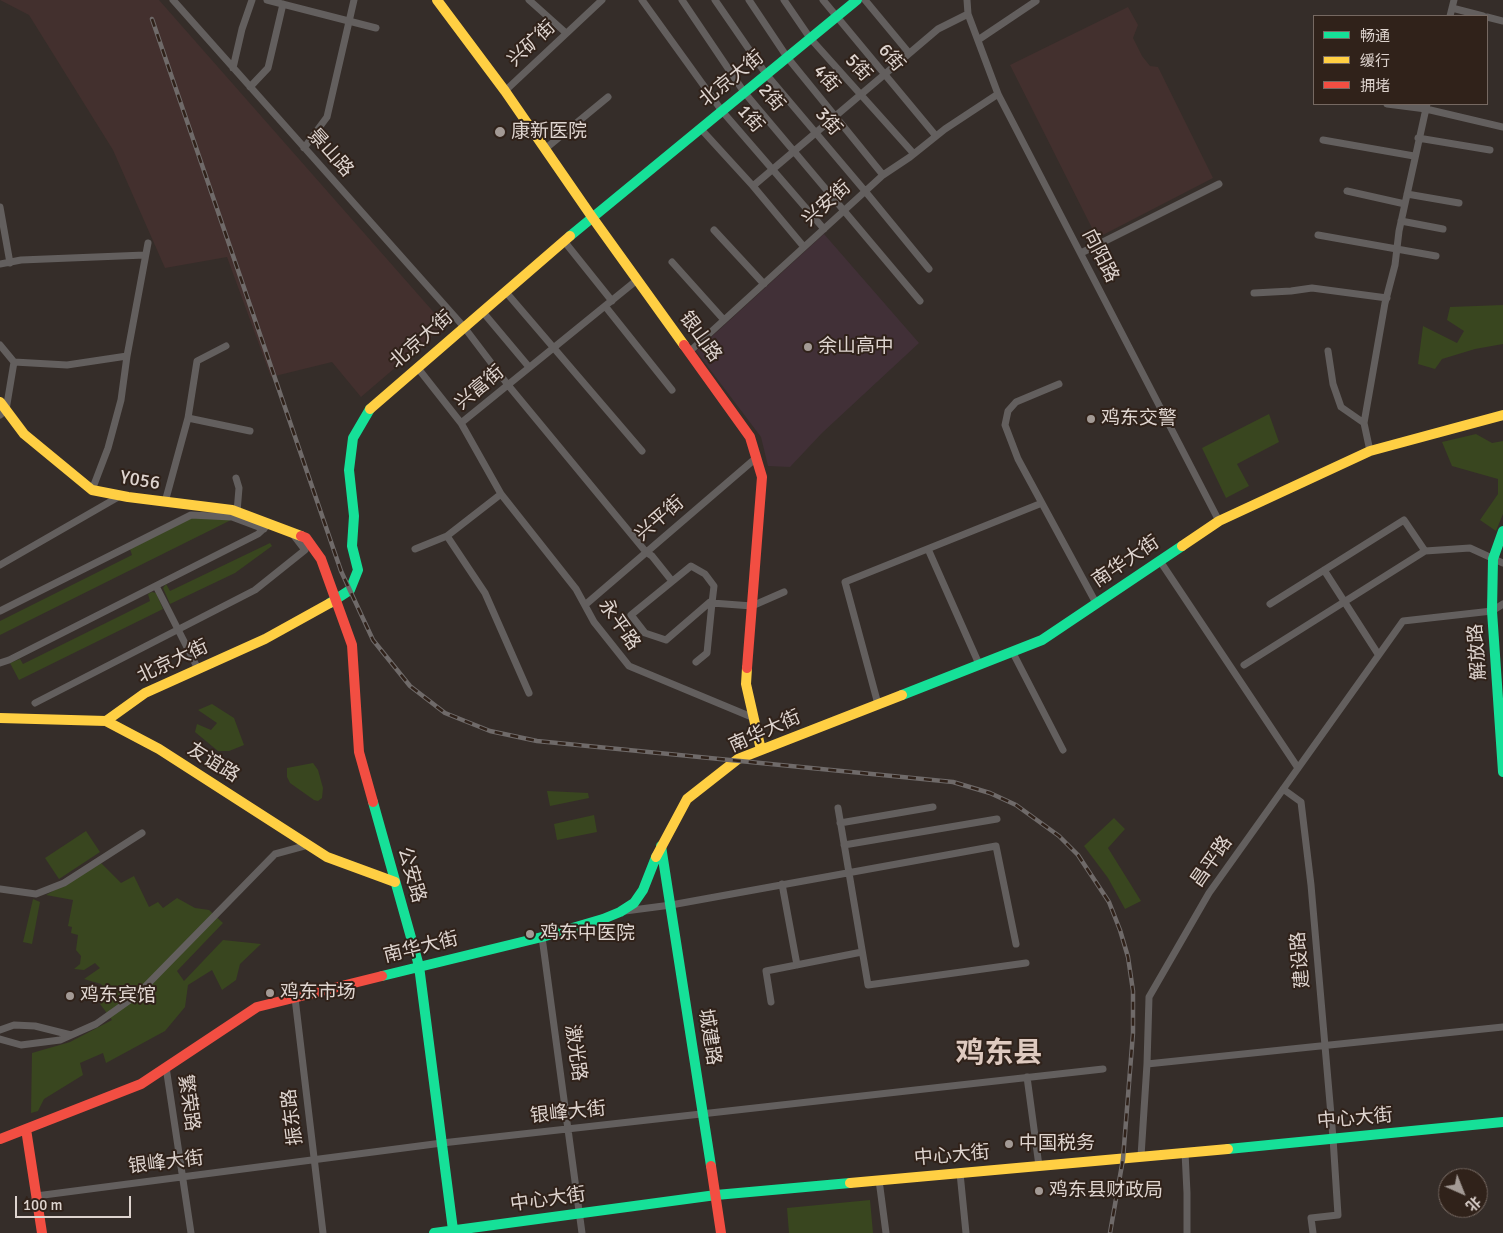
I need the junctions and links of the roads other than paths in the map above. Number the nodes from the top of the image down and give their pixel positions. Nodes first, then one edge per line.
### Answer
1 (173, 0) edge
2 (252, 0) edge
3 (267, 0) edge
4 (354, 0) edge
5 (437, 0) edge
6 (529, 0) edge
7 (642, 0) edge
8 (682, 0) edge
9 (715, 0) edge
10 (749, 0) edge
11 (784, 0) edge
12 (823, 0) edge
13 (857, 0) edge
14 (864, 0) edge
15 (967, 0) edge
16 (1454, 0) edge
17 (598, 1) edge
18 (1036, 1) edge
19 (284, 4) junction
20 (1452, 8) junction
21 (968, 14) junction
22 (1450, 15) edge
23 (1479, 15) edge
24 (836, 17) junction
25 (1488, 17) edge
26 (350, 21) junction
27 (1503, 22) edge
28 (376, 28) dead end
29 (566, 33) junction
30 (810, 38) junction
31 (978, 40) junction
32 (909, 53) junction
33 (787, 57) junction
34 (233, 68) junction
35 (766, 74) junction
36 (884, 74) junction
37 (250, 87) junction
38 (505, 91) junction
39 (744, 92) junction
40 (860, 94) junction
41 (998, 94) junction
42 (608, 97) dead end
43 (1406, 105) edge
44 (1426, 106) edge
45 (722, 111) junction
46 (835, 115) junction
47 (1503, 127) edge
48 (700, 128) junction
49 (815, 132) junction
50 (936, 136) junction
51 (1418, 138) junction
52 (1323, 140) dead end
53 (304, 148) junction
54 (545, 149) junction
55 (1490, 150) dead end
56 (794, 151) junction
57 (914, 154) junction
58 (1414, 156) junction
59 (773, 169) junction
60 (884, 174) junction
61 (1219, 184) dead end
62 (753, 186) junction
63 (866, 191) junction
64 (1347, 191) dead end
65 (1407, 194) junction
66 (1459, 203) dead end
67 (1405, 204) junction
68 (0, 207) edge
69 (844, 211) junction
70 (592, 217) junction
71 (1401, 221) junction
72 (824, 228) junction
73 (1444, 229) dead end
74 (714, 230) dead end
75 (1318, 235) dead end
76 (564, 241) junction
77 (148, 243) dead end
78 (804, 247) junction
79 (1397, 249) junction
80 (1081, 253) junction
81 (145, 255) junction
82 (1436, 256) dead end
83 (10, 262) junction
84 (672, 262) dead end
85 (0, 264) edge
86 (928, 269) dead end
87 (637, 280) junction
88 (764, 284) junction
89 (505, 291) junction
90 (1254, 293) dead end
91 (1387, 298) junction
92 (612, 301) junction
93 (920, 301) dead end
94 (604, 306) junction
95 (482, 311) junction
96 (724, 320) junction
97 (464, 327) junction
98 (0, 345) edge
99 (226, 346) dead end
100 (554, 348) junction
101 (1328, 350) dead end
102 (689, 352) junction
103 (127, 356) junction
104 (14, 362) junction
105 (417, 368) junction
106 (529, 368) junction
107 (1059, 384) dead end
108 (508, 385) junction
109 (672, 390) dead end
110 (2, 409) edge
111 (1503, 414) edge
112 (188, 418) junction
113 (1364, 422) junction
114 (461, 423) junction
115 (250, 432) dead end
116 (642, 451) dead end
117 (1370, 451) junction
118 (756, 458) junction
119 (236, 478) dead end
120 (92, 490) junction
121 (501, 494) junction
122 (120, 496) junction
123 (165, 502) junction
124 (1042, 503) junction
125 (237, 512) junction
126 (1219, 521) junction
127 (266, 526) junction
128 (1503, 531) edge
129 (292, 533) junction
130 (447, 536) junction
131 (306, 538) joint
132 (415, 549) dead end
133 (928, 549) junction
134 (1426, 551) junction
135 (646, 552) junction
136 (1160, 560) junction
137 (1498, 561) edge
138 (0, 566) edge
139 (1324, 570) junction
140 (672, 581) junction
141 (156, 586) junction
142 (784, 592) dead end
143 (336, 600) junction
144 (712, 602) junction
145 (1344, 602) junction
146 (1096, 603) junction
147 (1270, 604) dead end
148 (1503, 604) edge
149 (585, 605) junction
150 (752, 606) junction
151 (0, 611) edge
152 (1492, 611) junction
153 (178, 630) junction
154 (1012, 651) junction
155 (1378, 654) junction
156 (696, 662) dead end
157 (0, 663) edge
158 (979, 664) junction
159 (1244, 665) dead end
160 (198, 669) junction
161 (529, 693) dead end
162 (35, 703) dead end
163 (878, 704) junction
164 (0, 717) edge
165 (754, 718) junction
166 (106, 721) junction
167 (761, 750) junction
168 (1063, 750) dead end
169 (1298, 768) junction
170 (1503, 772) edge
171 (1283, 789) junction
172 (933, 807) dead end
173 (838, 808) dead end
174 (998, 819) dead end
175 (840, 824) junction
176 (142, 833) dead end
177 (308, 844) junction
178 (844, 845) junction
179 (662, 846) junction
180 (848, 873) junction
181 (395, 882) junction
182 (782, 884) junction
183 (0, 889) edge
184 (670, 904) junction
185 (620, 912) junction
186 (542, 937) junction
187 (1016, 944) dead end
188 (862, 952) junction
189 (1026, 963) dead end
190 (797, 965) junction
191 (419, 966) junction
192 (295, 998) junction
193 (771, 1002) dead end
194 (1503, 1027) edge
195 (0, 1030) edge
196 (72, 1035) junction
197 (0, 1039) edge
198 (1325, 1046) junction
199 (1147, 1064) junction
200 (166, 1067) junction
201 (1103, 1069) dead end
202 (1027, 1077) junction
203 (703, 1114) junction
204 (1503, 1122) edge
205 (26, 1129) junction
206 (568, 1129) junction
207 (1333, 1138) junction
208 (0, 1139) edge
209 (442, 1144) junction
210 (1185, 1152) junction
211 (1141, 1156) junction
212 (314, 1160) junction
213 (1039, 1166) junction
214 (960, 1173) junction
215 (183, 1177) junction
216 (879, 1180) junction
217 (716, 1195) junction
218 (36, 1196) junction
219 (580, 1213) junction
220 (452, 1230) junction
221 (42, 1233) edge
222 (191, 1233) edge
223 (323, 1233) edge
224 (434, 1233) edge
225 (582, 1233) edge
226 (721, 1233) edge
227 (886, 1233) edge
228 (966, 1233) edge
229 (1186, 1233) edge
230 (1313, 1233) edge

1 - 34 street, 景山路
2 - 34 street
3 - 19 street
4 - 26 street
5 - 38 main road, 银山路
6 - 29 street
7 - 45 street, 1街
8 - 39 street, 2街
9 - 35 street, 3街
10 - 33 street, 4街
11 - 30 street, 5街
12 - 24 street, 6街
13 - 24 main road, 北京大街
14 - 32 street
15 - 21 street, 向阳路
16 - 20 street
17 - 29 street, 兴矿街
18 - 31 street
19 - 26 street
19 - 37 street
20 - 22 street
20 - 23 street
21 - 31 street, 向阳路
21 - 32 street
24 - 30 main road, 北京大街
24 - 36 street, 6街
25 - 27 street
26 - 28 street
26 - 53 street
29 - 38 street, 兴矿街
30 - 33 main road, 北京大街
30 - 40 street, 5街
31 - 41 street, 向阳路
32 - 36 street
33 - 35 main road, 北京大街
33 - 46 street, 4街
34 - 37 street, 景山路
35 - 39 main road, 北京大街
35 - 49 street, 3街
36 - 40 street
36 - 50 street, 6街
37 - 53 street, 景山路
38 - 54 main road, 银山路
39 - 45 main road, 北京大街
39 - 56 street, 2街
40 - 46 street
40 - 57 street, 5街
41 - 50 street, 兴安街
41 - 80 street, 向阳路
42 - 54 street
43 - 44 street
44 - 47 street
44 - 51 street
45 - 48 main road, 北京大街
45 - 59 street, 1街
46 - 49 street
46 - 60 street, 4街
48 - 62 street
48 - 70 main road, 北京大街
49 - 56 street
49 - 63 street, 3街
50 - 57 street, 兴安街
51 - 55 street
51 - 58 street
52 - 58 street
53 - 97 street, 景山路
54 - 70 main road, 银山路
56 - 59 street
56 - 69 street, 2街
57 - 60 street, 兴安街
58 - 65 street
59 - 62 street
59 - 72 street, 1街
60 - 63 street, 兴安街
61 - 80 street
62 - 78 street
63 - 69 street, 兴安街
63 - 86 street, 3街
64 - 67 street
65 - 66 street
65 - 67 street
67 - 71 street
68 - 83 street
69 - 72 street, 兴安街
69 - 93 street, 2街
70 - 76 main road, 北京大街
70 - 87 main road, 银山路
71 - 73 street
71 - 79 street
72 - 78 street, 兴安街
74 - 88 street
75 - 79 street
76 - 89 main road, 北京大街
76 - 92 street
77 - 81 street
78 - 88 street, 兴安街
79 - 82 street
79 - 91 street
80 - 126 street, 向阳路
81 - 83 street
81 - 103 street
83 - 85 street
84 - 96 street
87 - 92 street, 兴富街
87 - 102 main road, 银山路
88 - 96 street, 兴安街
89 - 95 main road, 北京大街
89 - 100 street
90 - 91 street
91 - 113 street
92 - 94 street, 兴富街
94 - 100 street, 兴富街
94 - 109 street
95 - 97 main road, 北京大街
95 - 106 street
96 - 102 street, 兴安街
97 - 105 main road, 北京大街
97 - 108 street, 景山路
98 - 104 street
99 - 112 street
100 - 106 street, 兴富街
100 - 116 street
101 - 113 street
102 - 118 main road, 银山路
103 - 104 street
103 - 120 street
104 - 110 street
105 - 114 street
105 - 143 main road, 北京大街
106 - 108 street, 兴富街
107 - 124 street
108 - 114 street, 兴富街
108 - 135 street, 景山路
110 - 120 main road, Y056 / Y056
111 - 117 main road, 南华大街
112 - 115 street
112 - 123 street
113 - 117 street
114 - 121 street, 兴富街
117 - 126 main road, 南华大街
118 - 135 street, 兴平街
118 - 150 main road, 银山路
119 - 125 street
120 - 122 main road, Y056 / Y056
121 - 130 street
121 - 149 street, 永平路
122 - 123 main road, Y056 / Y056
122 - 138 street
123 - 125 main road, Y056 / Y056
124 - 133 street
124 - 146 street
125 - 127 main road, Y056 / Y056
126 - 136 main road, 南华大街
127 - 129 main road, Y056 / Y056
127 - 141 street
127 - 151 street
128 - 137 main road, 解放路
129 - 131 main road, Y056 / Y056
129 - 153 street
130 - 132 street
130 - 161 street
131 - 143 main road, 公安路
133 - 158 street
133 - 163 street
134 - 137 street
134 - 139 street
134 - 145 street
135 - 140 street, 景山路
135 - 149 street, 兴平街
136 - 146 main road, 南华大街
136 - 169 street
137 - 152 main road, 解放路
139 - 145 street
139 - 147 street
140 - 144 street
140 - 144 street
141 - 153 street
141 - 157 street
142 - 150 street
143 - 160 main road, 北京大街
143 - 181 main road, 公安路
144 - 150 street
144 - 156 street
145 - 155 street
145 - 159 street
146 - 154 main road, 南华大街
148 - 152 street
149 - 165 street, 永平路
150 - 165 main road, 银山路
152 - 155 street, 昌平路
152 - 170 main road, 解放路
153 - 160 street
153 - 162 street
154 - 158 main road, 南华大街
154 - 168 street
155 - 169 street, 昌平路
158 - 163 main road, 南华大街
160 - 166 main road, 北京大街
163 - 167 main road, 南华大街
164 - 166 main road, 友谊路
165 - 167 main road, 银山路
166 - 177 main road, 友谊路
167 - 179 main road, 南华大街
169 - 171 street, 昌平路
171 - 198 street, 建设路
171 - 199 street, 昌平路
172 - 175 street
173 - 175 street
174 - 178 street
175 - 178 street
176 - 183 street
177 - 181 main road, 友谊路
177 - 196 street
178 - 180 street
179 - 184 main road, 城建路
179 - 185 main road, 南华大街
180 - 182 street
180 - 187 street
180 - 188 street
181 - 191 main road, 公安路
182 - 184 street
182 - 190 street
184 - 185 street
184 - 203 main road, 城建路
185 - 186 main road, 南华大街
186 - 191 main road, 南华大街
186 - 206 street, 激光路
188 - 189 street
188 - 190 street
190 - 193 street
191 - 192 main road, 南华大街
191 - 209 main road, 公安路
192 - 200 main road, 南华大街
192 - 212 street, 振东路
194 - 198 street
195 - 196 street
196 - 197 street
198 - 199 street
198 - 207 street, 建设路
199 - 211 street, 昌平路
200 - 205 main road, 南华大街
200 - 215 street, 繁荣路
201 - 202 street, 银峰大街
202 - 203 street, 银峰大街
202 - 213 street
203 - 206 street, 银峰大街
203 - 217 main road, 城建路
204 - 207 main road, 中心大街
205 - 208 main road, 南华大街
205 - 218 main road
206 - 209 street, 银峰大街
206 - 219 street, 激光路
207 - 210 main road, 中心大街
207 - 230 street, 建设路
209 - 212 street, 银峰大街
209 - 220 main road, 公安路
210 - 211 main road, 中心大街
210 - 229 street
211 - 213 main road, 中心大街
212 - 215 street, 银峰大街
212 - 223 street, 振东路
213 - 214 main road, 中心大街
214 - 216 main road, 中心大街
214 - 228 street
215 - 218 street, 银峰大街
215 - 222 street, 繁荣路
216 - 217 main road, 中心大街
216 - 227 street
217 - 219 main road, 中心大街
217 - 226 main road, 城建路
218 - 221 main road
219 - 220 main road, 中心大街
219 - 225 street, 激光路
220 - 224 main road, 中心大街

